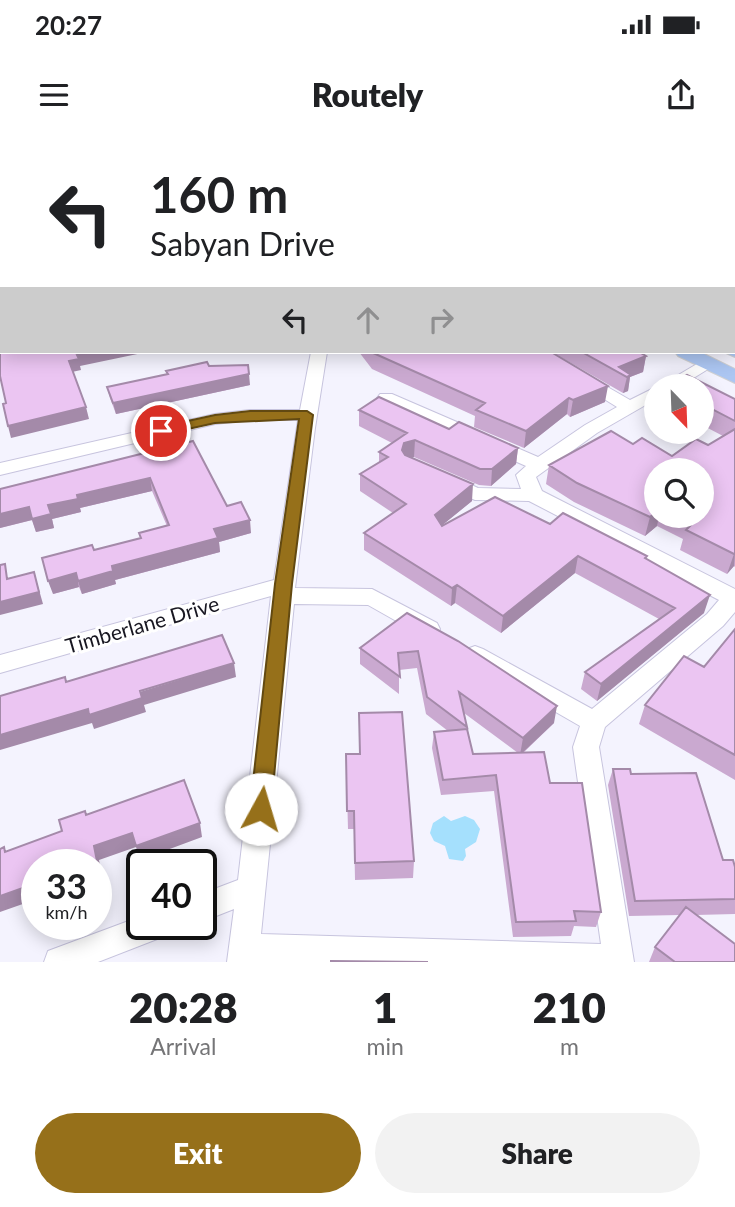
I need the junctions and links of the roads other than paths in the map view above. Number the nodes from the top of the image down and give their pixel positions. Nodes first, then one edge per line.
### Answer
1 (319, 354) edge
2 (539, 354) edge
3 (689, 354) edge
4 (707, 363) junction
5 (690, 374) edge
6 (735, 377) edge
7 (386, 398) edge
8 (644, 399) edge
9 (630, 407) junction
10 (307, 415) junction
11 (540, 466) junction
12 (0, 469) edge
13 (425, 471) edge
14 (533, 495) junction
15 (283, 590) junction
16 (735, 597) edge
17 (0, 663) edge
18 (594, 722) junction
19 (252, 889) junction
20 (217, 902) edge
21 (126, 937) edge
22 (243, 955) edge
23 (619, 961) edge
24 (59, 962) edge

1 - 10 street
2 - 9 street
3 - 4 main road
4 - 5 street
4 - 6 main road
7 - 11 street
8 - 9 street
9 - 11 street
10 - 12 street
10 - 15 street
11 - 14 street
13 - 14 street
14 - 16 street
15 - 17 street, Timberlane Drive
15 - 18 street, Timberlane Drive
15 - 19 street
16 - 18 street
18 - 23 street
19 - 20 street
19 - 22 street
21 - 24 street
22 - 23 street

